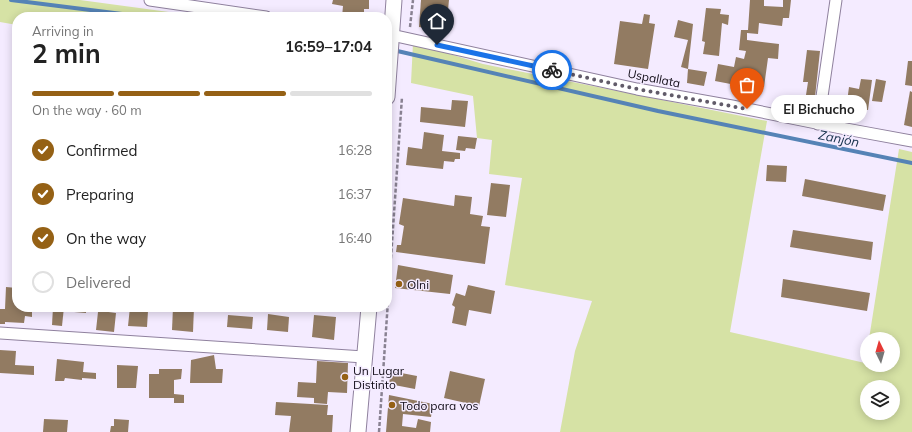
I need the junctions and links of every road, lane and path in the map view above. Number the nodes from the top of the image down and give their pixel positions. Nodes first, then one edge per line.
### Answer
1 (150, 0) edge
2 (394, 0) edge
3 (413, 0) edge
4 (836, 0) edge
5 (232, 12) edge
6 (392, 18) edge
7 (392, 35) edge
8 (408, 39) junction
9 (403, 91) dead end
10 (818, 124) junction
11 (912, 141) edge
12 (392, 247) edge
13 (368, 312) edge
14 (387, 312) edge
15 (0, 332) edge
16 (364, 357) junction
17 (358, 432) edge
18 (379, 432) edge

1 - 5 street
2 - 6 main road
3 - 8 path
4 - 10 street
7 - 8 street, Uspallata
8 - 10 street, Uspallata
9 - 12 path
10 - 11 street, Uspallata
13 - 16 main road
14 - 18 path
15 - 16 street
16 - 17 main road

